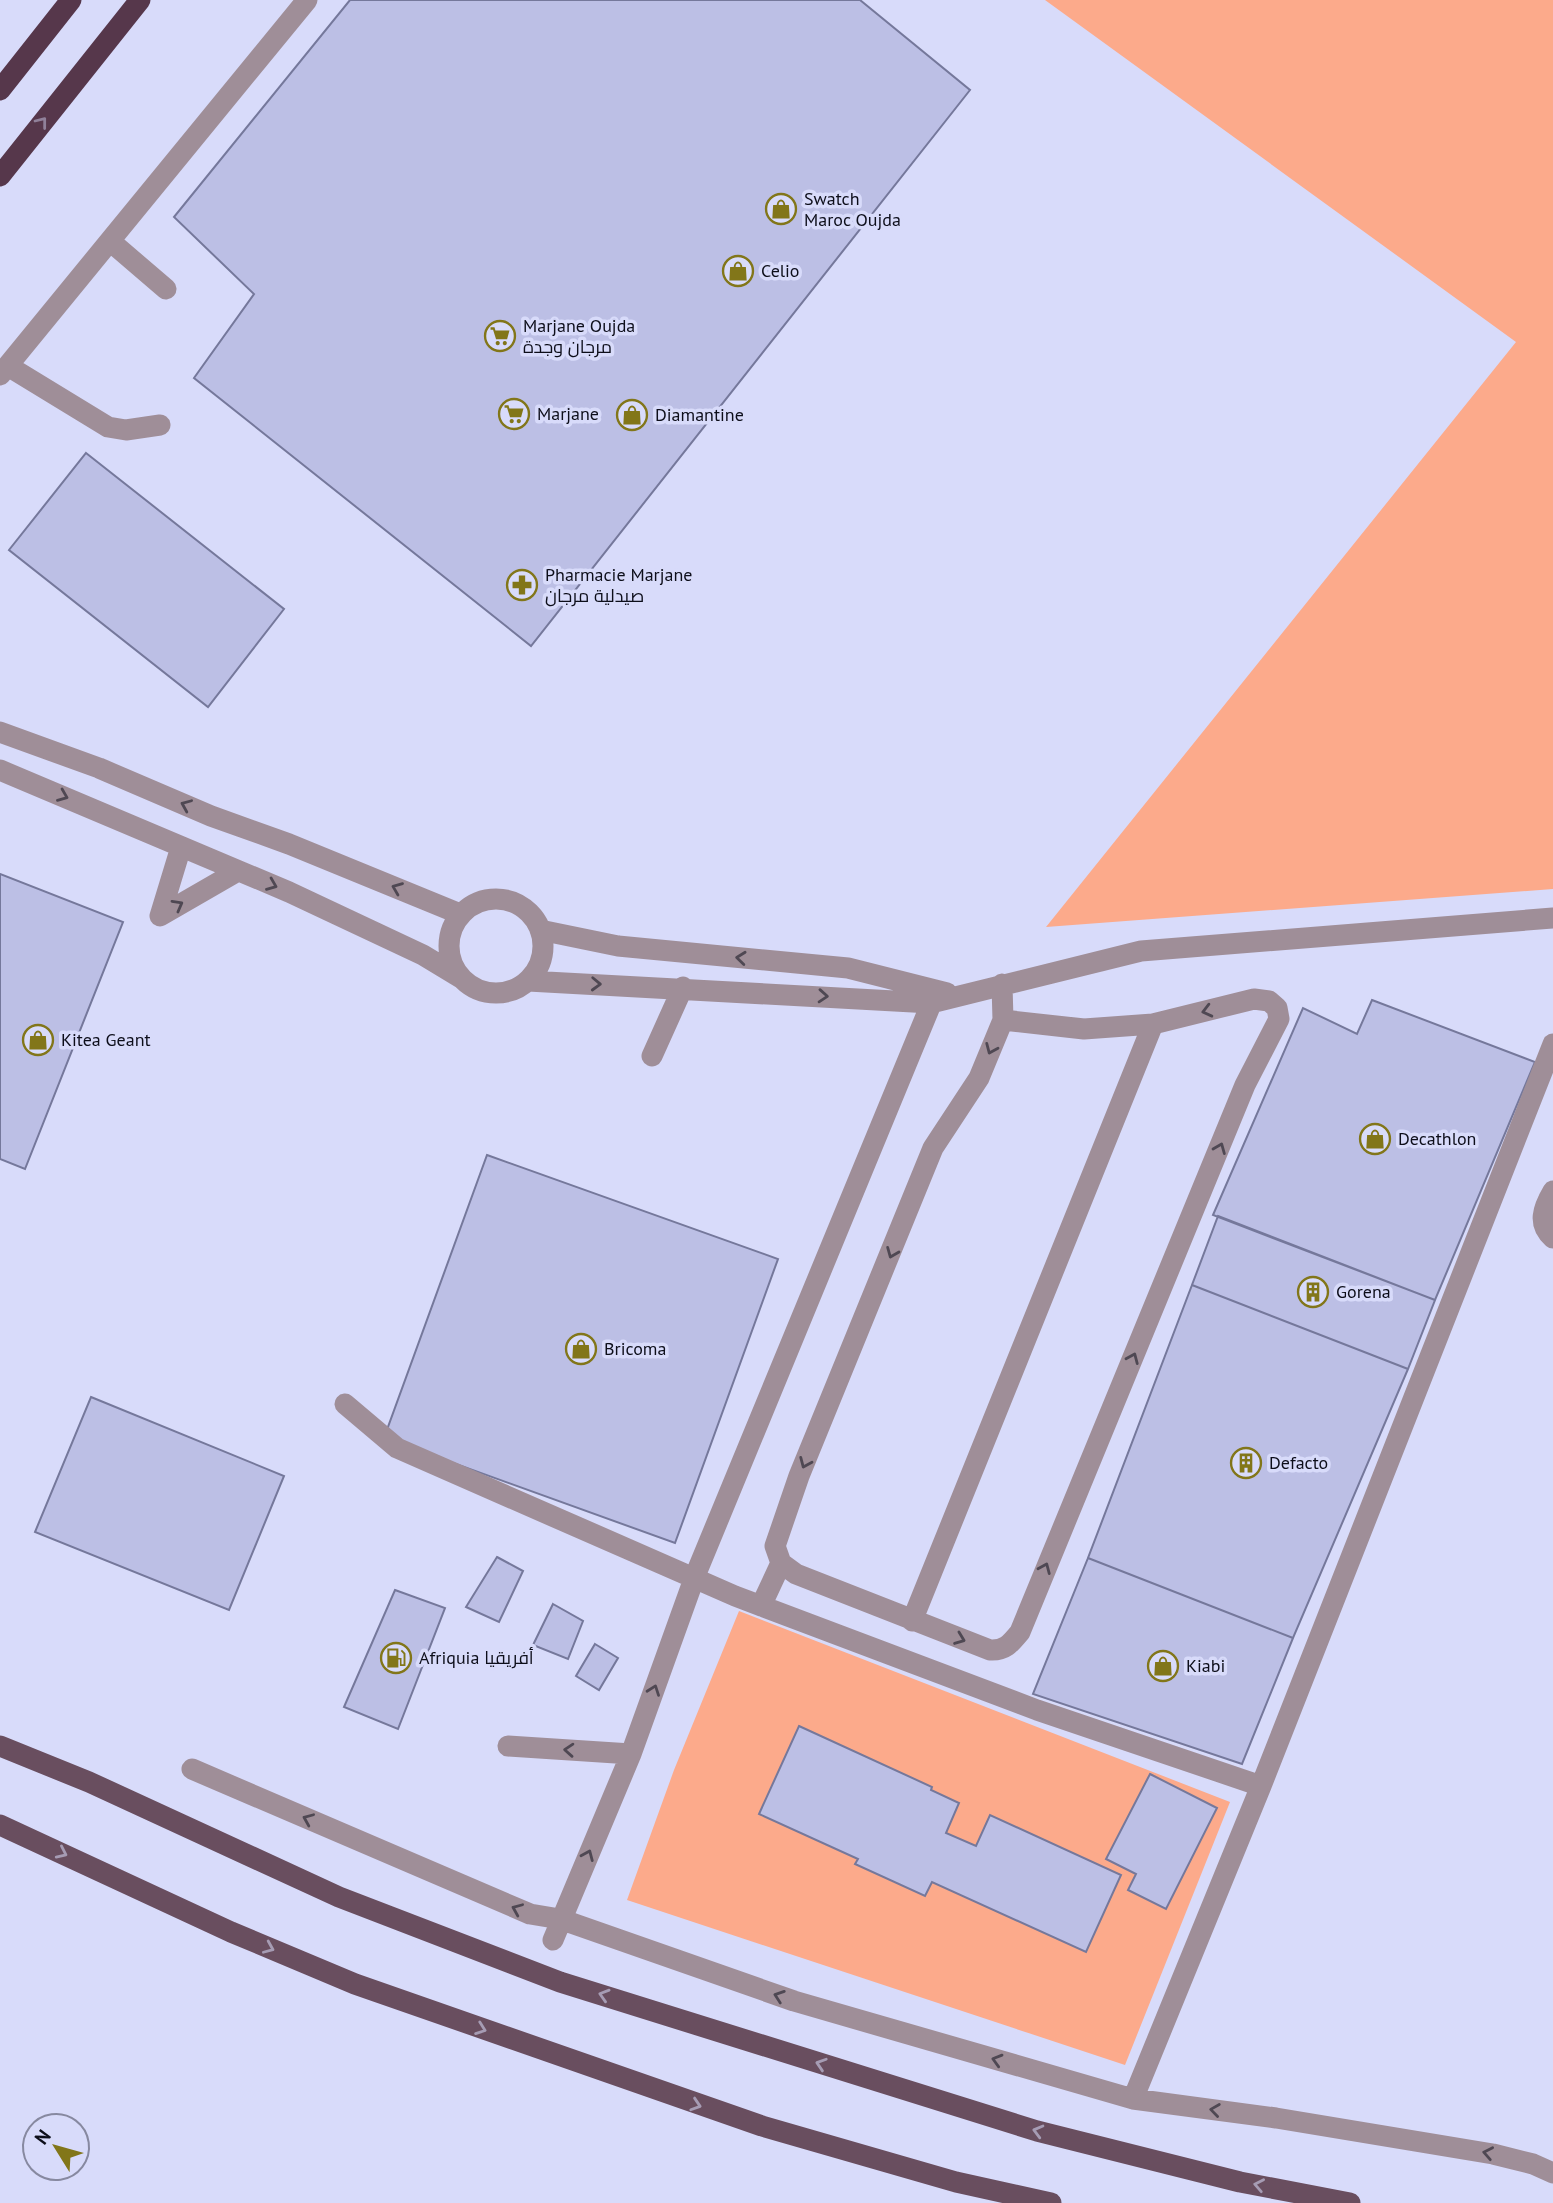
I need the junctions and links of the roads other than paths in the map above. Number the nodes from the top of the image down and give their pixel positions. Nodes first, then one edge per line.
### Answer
1 (71, 0) edge
2 (140, 0) edge
3 (307, 0) edge
4 (0, 90) edge
5 (0, 176) edge
6 (110, 240) junction
7 (166, 289) dead end
8 (4, 370) edge
9 (160, 425) dead end
10 (0, 732) edge
11 (0, 770) edge
12 (181, 847) junction
13 (238, 871) junction
14 (460, 914) junction
15 (1553, 918) edge
16 (540, 930) junction
17 (461, 978) junction
18 (527, 981) junction
19 (1002, 984) junction
20 (683, 987) junction
21 (940, 996) junction
22 (1003, 1020) junction
23 (1153, 1024) junction
24 (1553, 1044) edge
25 (652, 1056) dead end
26 (1553, 1191) edge
27 (1553, 1238) edge
28 (345, 1404) dead end
29 (781, 1563) junction
30 (695, 1576) junction
31 (761, 1606) junction
32 (912, 1621) junction
33 (0, 1746) edge
34 (508, 1746) dead end
35 (631, 1754) junction
36 (192, 1769) dead end
37 (1261, 1786) junction
38 (0, 1825) edge
39 (560, 1919) junction
40 (553, 1940) dead end
41 (1133, 2099) junction
42 (1553, 2173) edge
43 (1051, 2203) edge
44 (1350, 2203) edge

1 - 4 highway
5 -> 2 highway
3 - 6 street
6 - 7 street
6 - 8 street
8 - 9 street
14 -> 10 street
11 -> 12 street
12 - 13 street
12 -> 13 street
13 -> 17 street
14 - 16 street
14 - 17 street
15 - 19 street
16 - 18 street
21 -> 16 street
17 - 18 street
18 -> 20 street
19 - 21 street
19 - 22 street
20 -> 21 street
20 - 25 street
21 - 30 street
22 - 23 street
22 -> 29 street
23 - 32 street
32 -> 23 street
24 - 37 street
26 - 27 street
28 - 30 street
29 - 31 street
29 - 32 street
30 - 31 street
35 -> 30 street
31 - 37 street
44 -> 33 main road
35 -> 34 street
39 -> 35 street
39 -> 36 street
37 - 41 street
38 -> 43 main road
39 - 40 street
41 -> 39 street
42 -> 41 street

